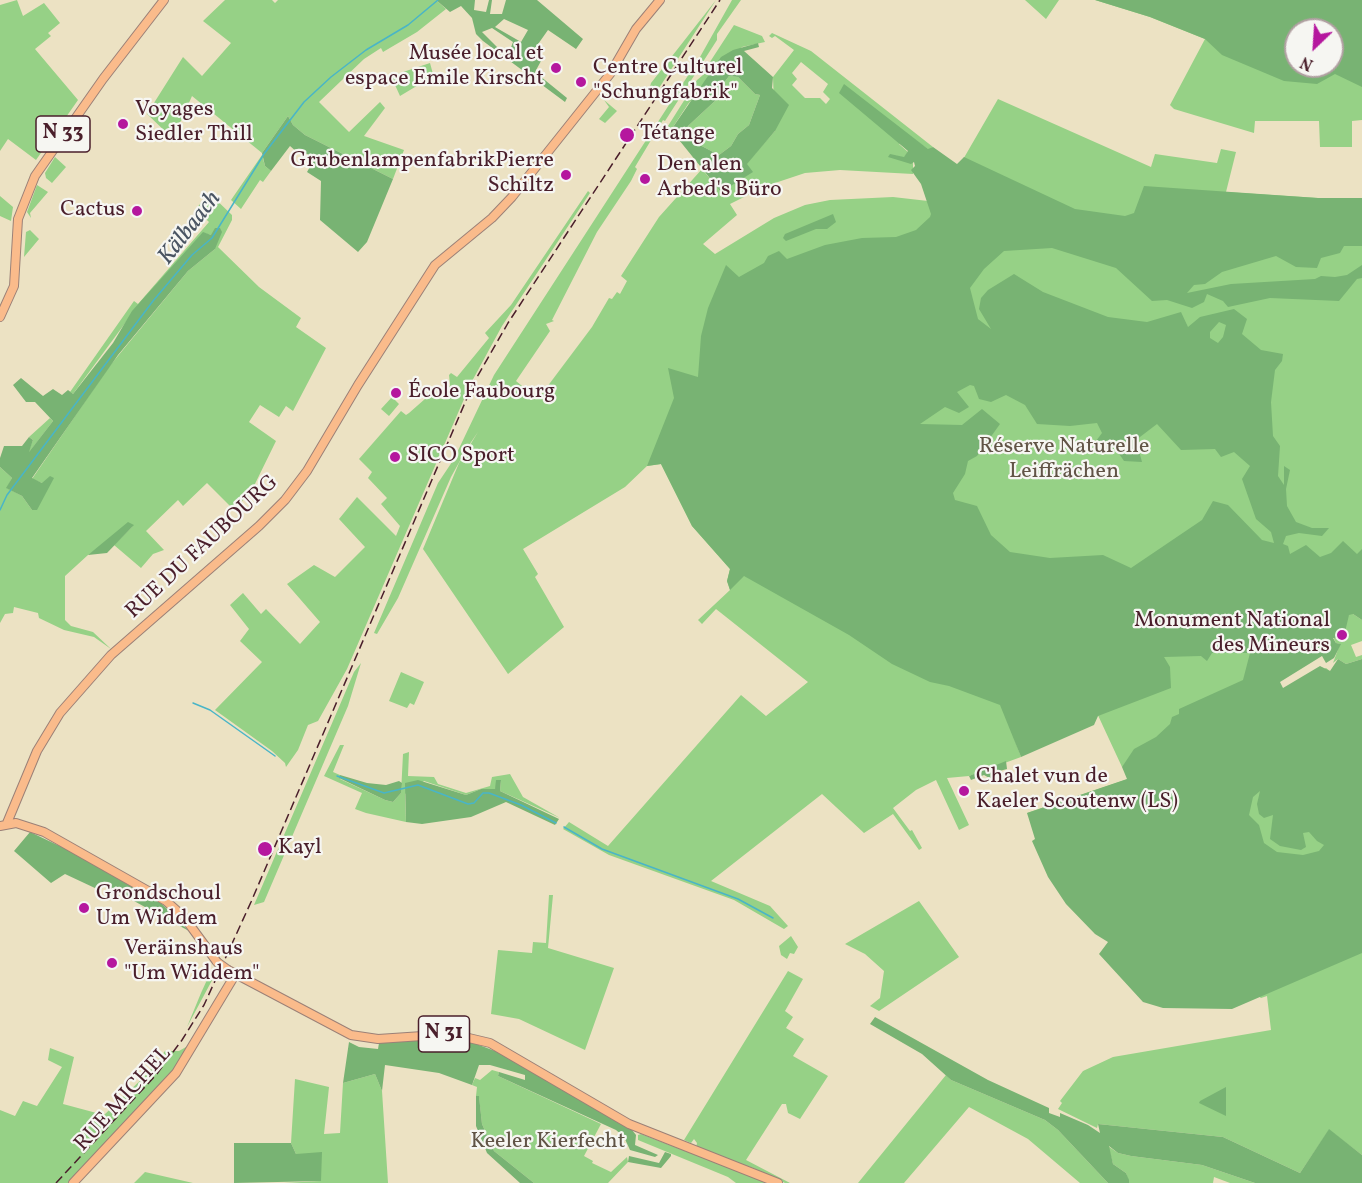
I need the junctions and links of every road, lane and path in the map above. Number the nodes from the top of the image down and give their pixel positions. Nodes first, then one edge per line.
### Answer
1 (164, 0) edge
2 (660, 0) edge
3 (0, 317) edge
4 (3, 824) edge
5 (234, 974) junction
6 (73, 1183) edge
7 (778, 1183) edge

1 - 3 main road, N 33
2 - 4 main road, RUE DU FAUBOURG
4 - 5 main road, N 31, bridge
5 - 6 main road, RUE MICHEL
5 - 7 main road, N 31

